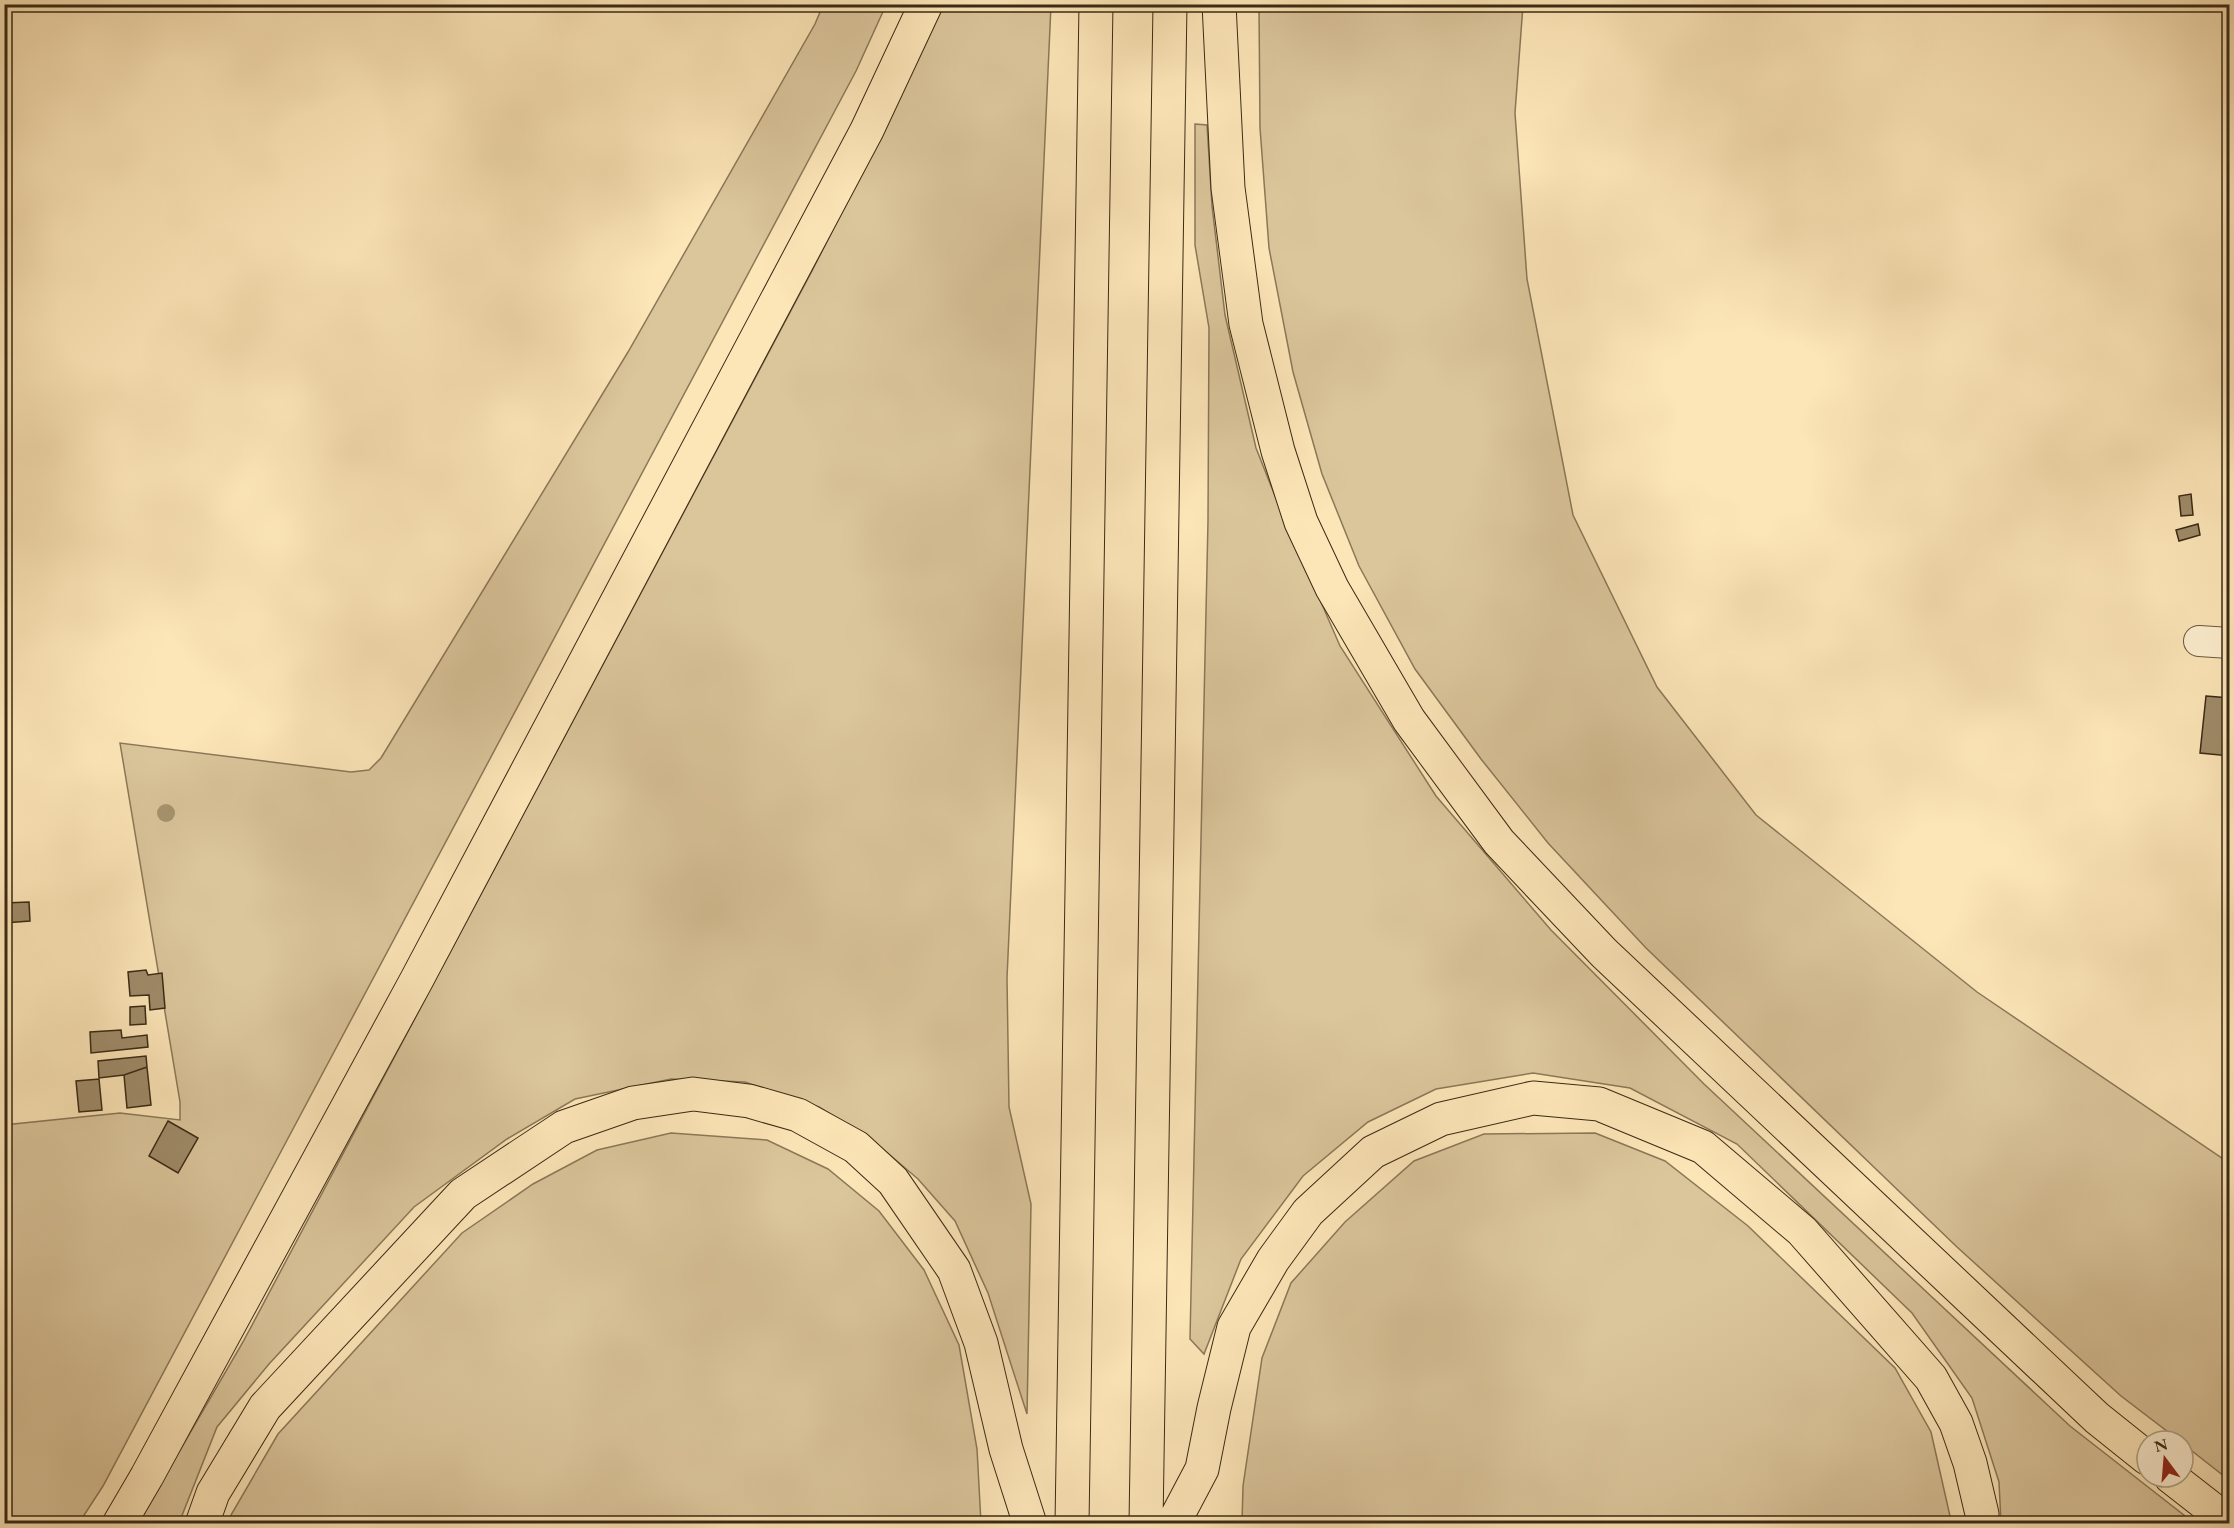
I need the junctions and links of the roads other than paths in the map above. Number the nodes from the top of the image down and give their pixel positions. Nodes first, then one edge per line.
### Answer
1 (926, 4) edge
2 (1096, 4) edge
3 (1170, 4) edge
4 (1219, 4) edge
5 (2199, 641) dead end
6 (2229, 643) edge
7 (2135, 1448) edge
8 (2186, 1489) edge
9 (2229, 1523) edge
10 (119, 1524) edge
11 (202, 1524) edge
12 (1030, 1524) edge
13 (1072, 1524) edge
14 (1146, 1524) edge
15 (1173, 1524) edge
16 (1982, 1524) edge

1 - 10 highway
2 - 13 highway
3 - 14 highway
4 - 7 highway
5 - 6 street
8 - 9 highway
11 - 12 highway
15 - 16 highway

